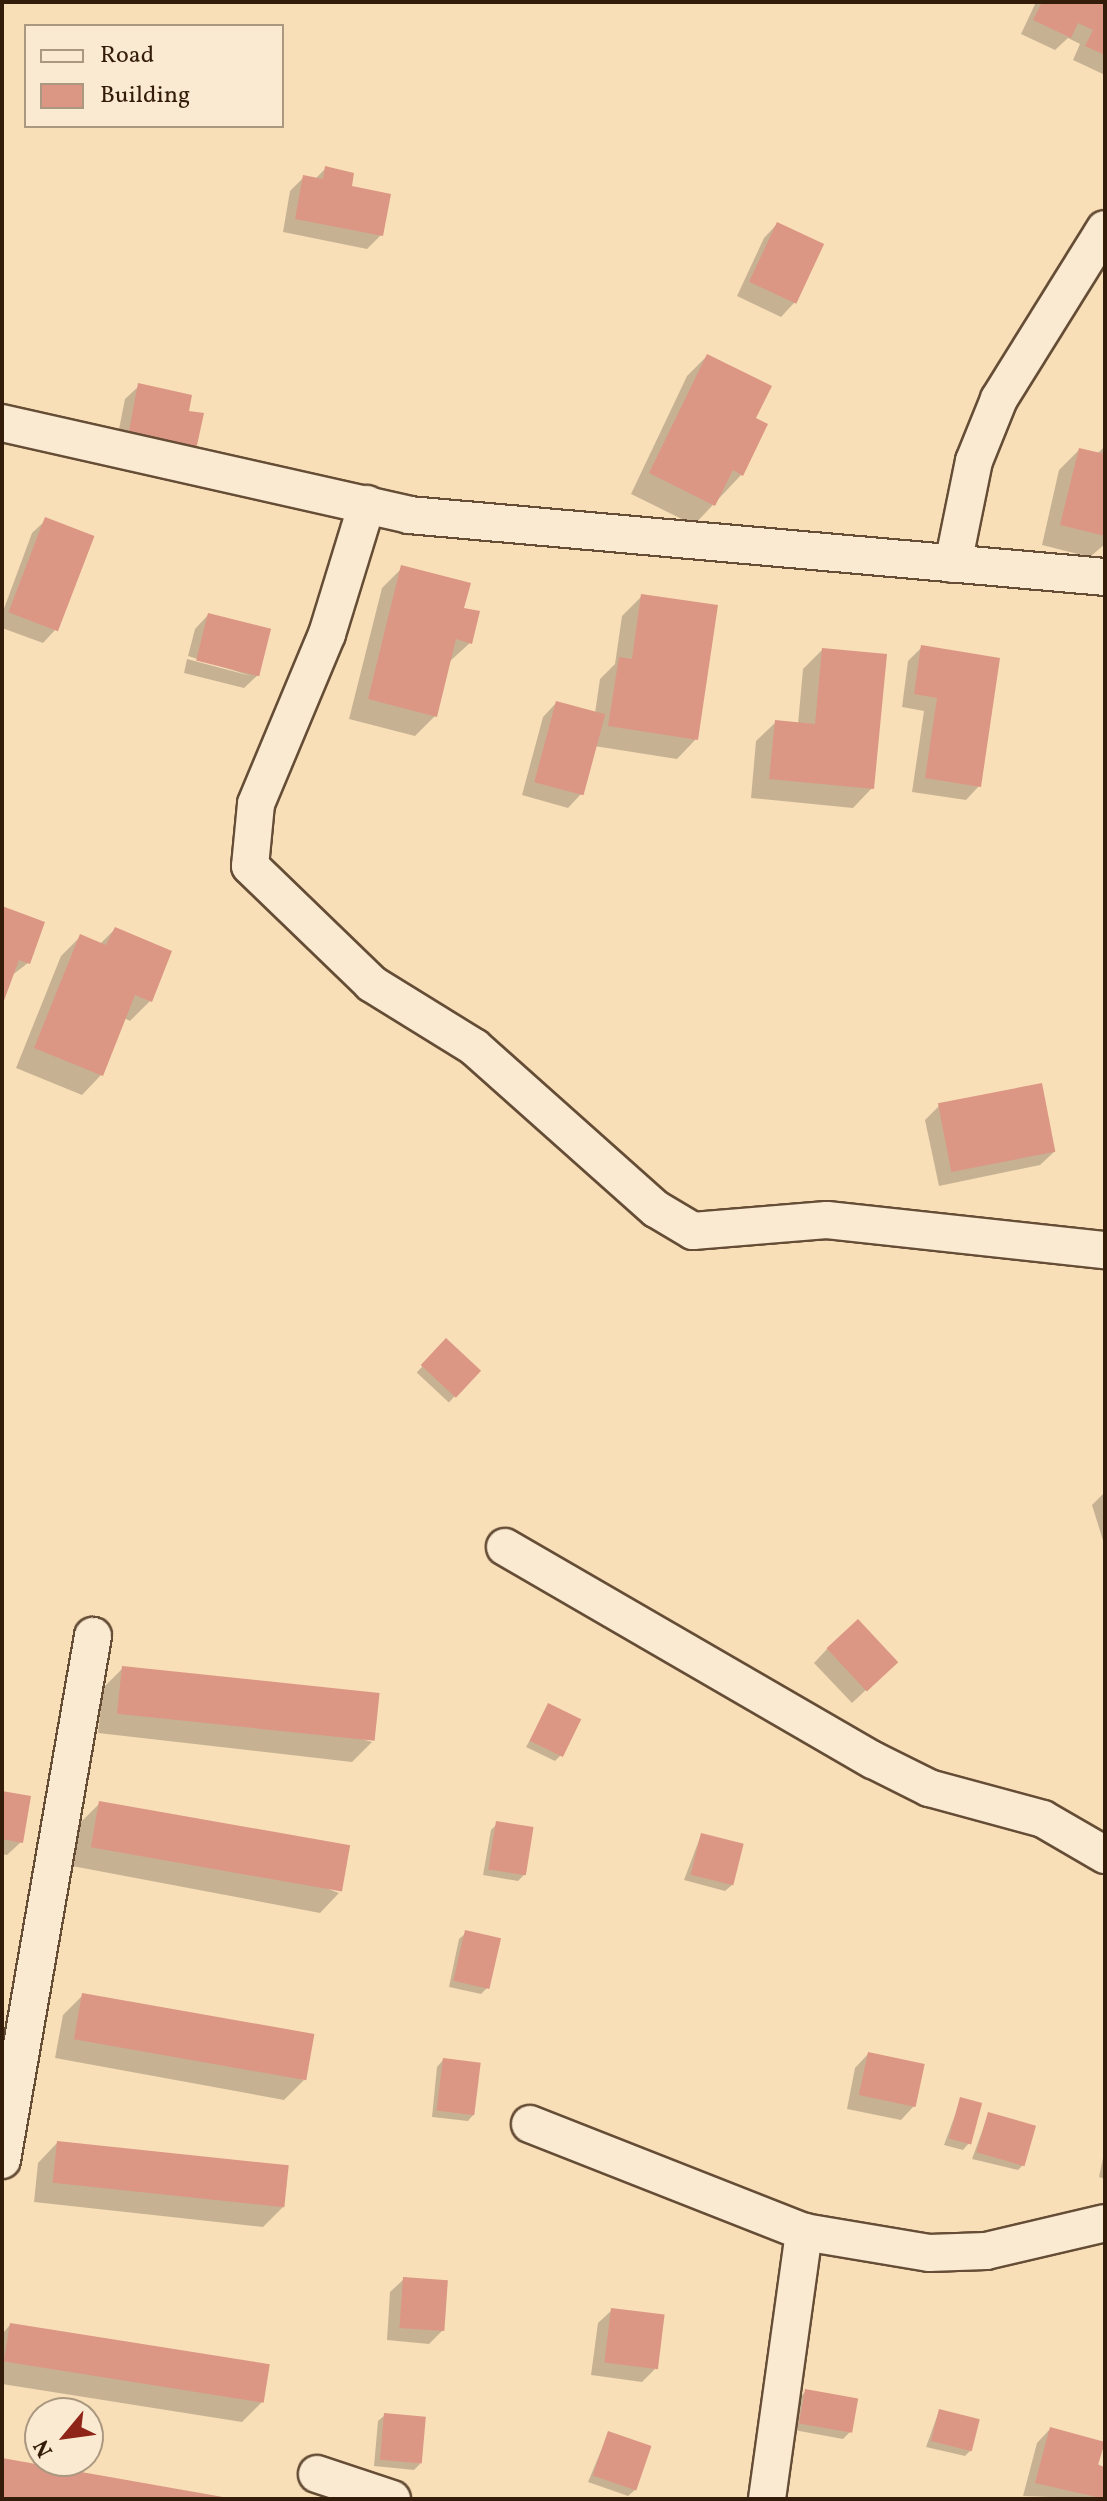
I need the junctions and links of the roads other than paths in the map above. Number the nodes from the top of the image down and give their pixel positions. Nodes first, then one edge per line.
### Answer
1 (1105, 229) edge
2 (2, 423) edge
3 (367, 504) junction
4 (953, 564) junction
5 (1105, 577) edge
6 (1105, 1250) edge
7 (505, 1547) dead end
8 (93, 1636) dead end
9 (1105, 1855) edge
10 (530, 2124) dead end
11 (2, 2160) edge
12 (1105, 2223) edge
13 (804, 2232) junction
14 (317, 2474) dead end
15 (392, 2499) edge
16 (767, 2499) edge

1 - 4 street
2 - 3 street
3 - 4 street
3 - 6 street
4 - 5 street
7 - 9 street
8 - 11 street
10 - 13 street
12 - 13 street
13 - 16 street
14 - 15 street

